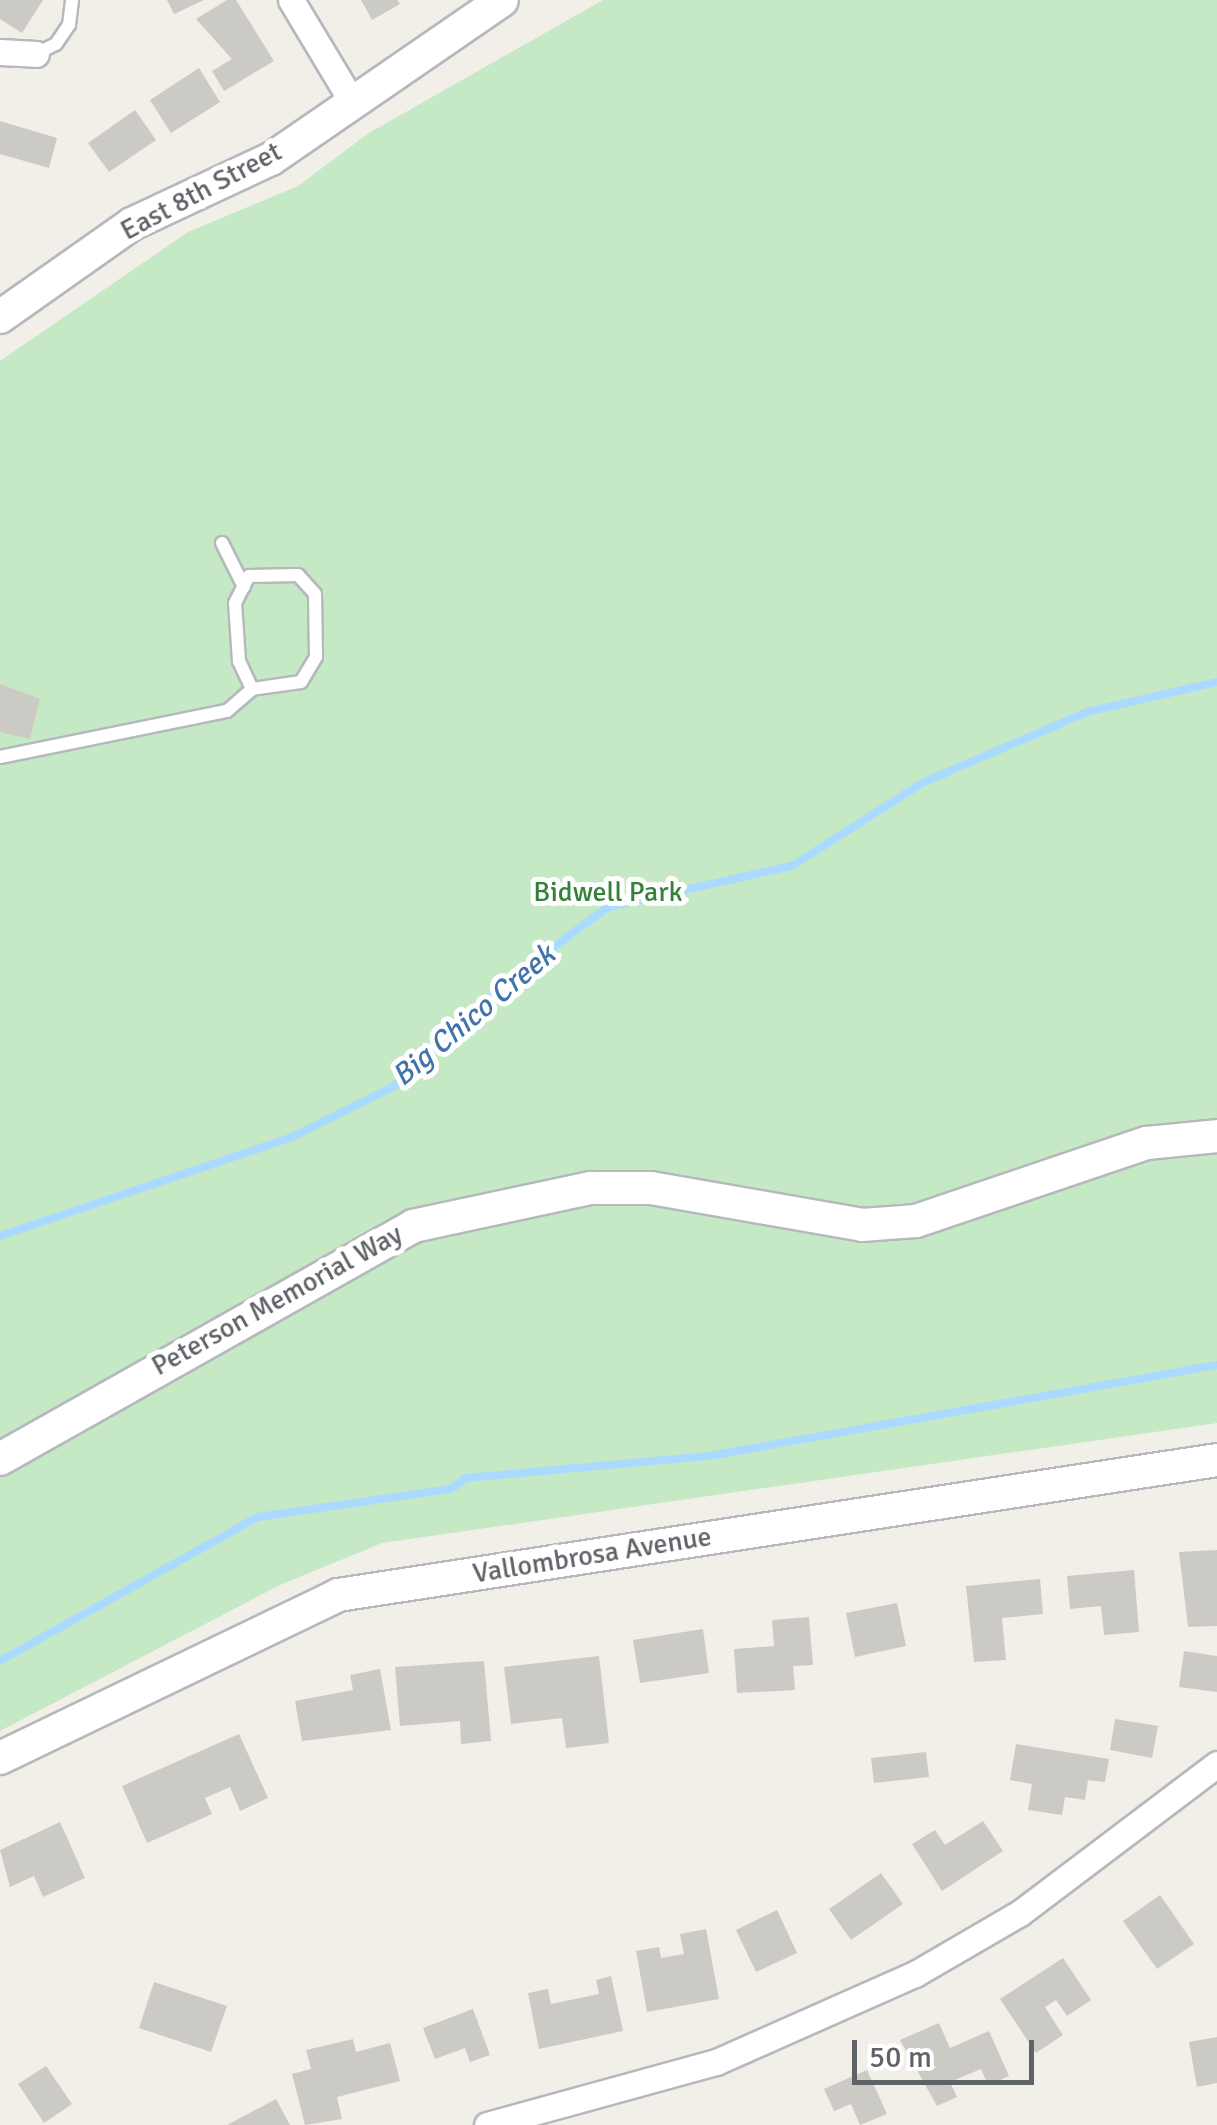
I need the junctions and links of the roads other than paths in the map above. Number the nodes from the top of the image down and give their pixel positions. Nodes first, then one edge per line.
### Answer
1 (72, 0) edge
2 (291, 0) edge
3 (502, 0) edge
4 (0, 52) edge
5 (36, 54) joint
6 (351, 100) junction
7 (0, 317) edge
8 (222, 543) dead end
9 (244, 587) junction
10 (252, 689) junction
11 (0, 757) edge
12 (1217, 1136) edge
13 (0, 1459) edge
14 (1217, 1460) edge
15 (0, 1758) edge
16 (1217, 1764) edge
17 (487, 2125) edge

1 - 5 lane
2 - 6 street
3 - 6 street, East 8th Street
4 - 5 street
6 - 7 street, East 8th Street
8 - 9 lane
9 - 10 lane
9 - 10 lane
10 - 11 lane
12 - 13 street, Peterson Memorial Way
14 - 15 street, Vallombrosa Avenue
16 - 17 street

